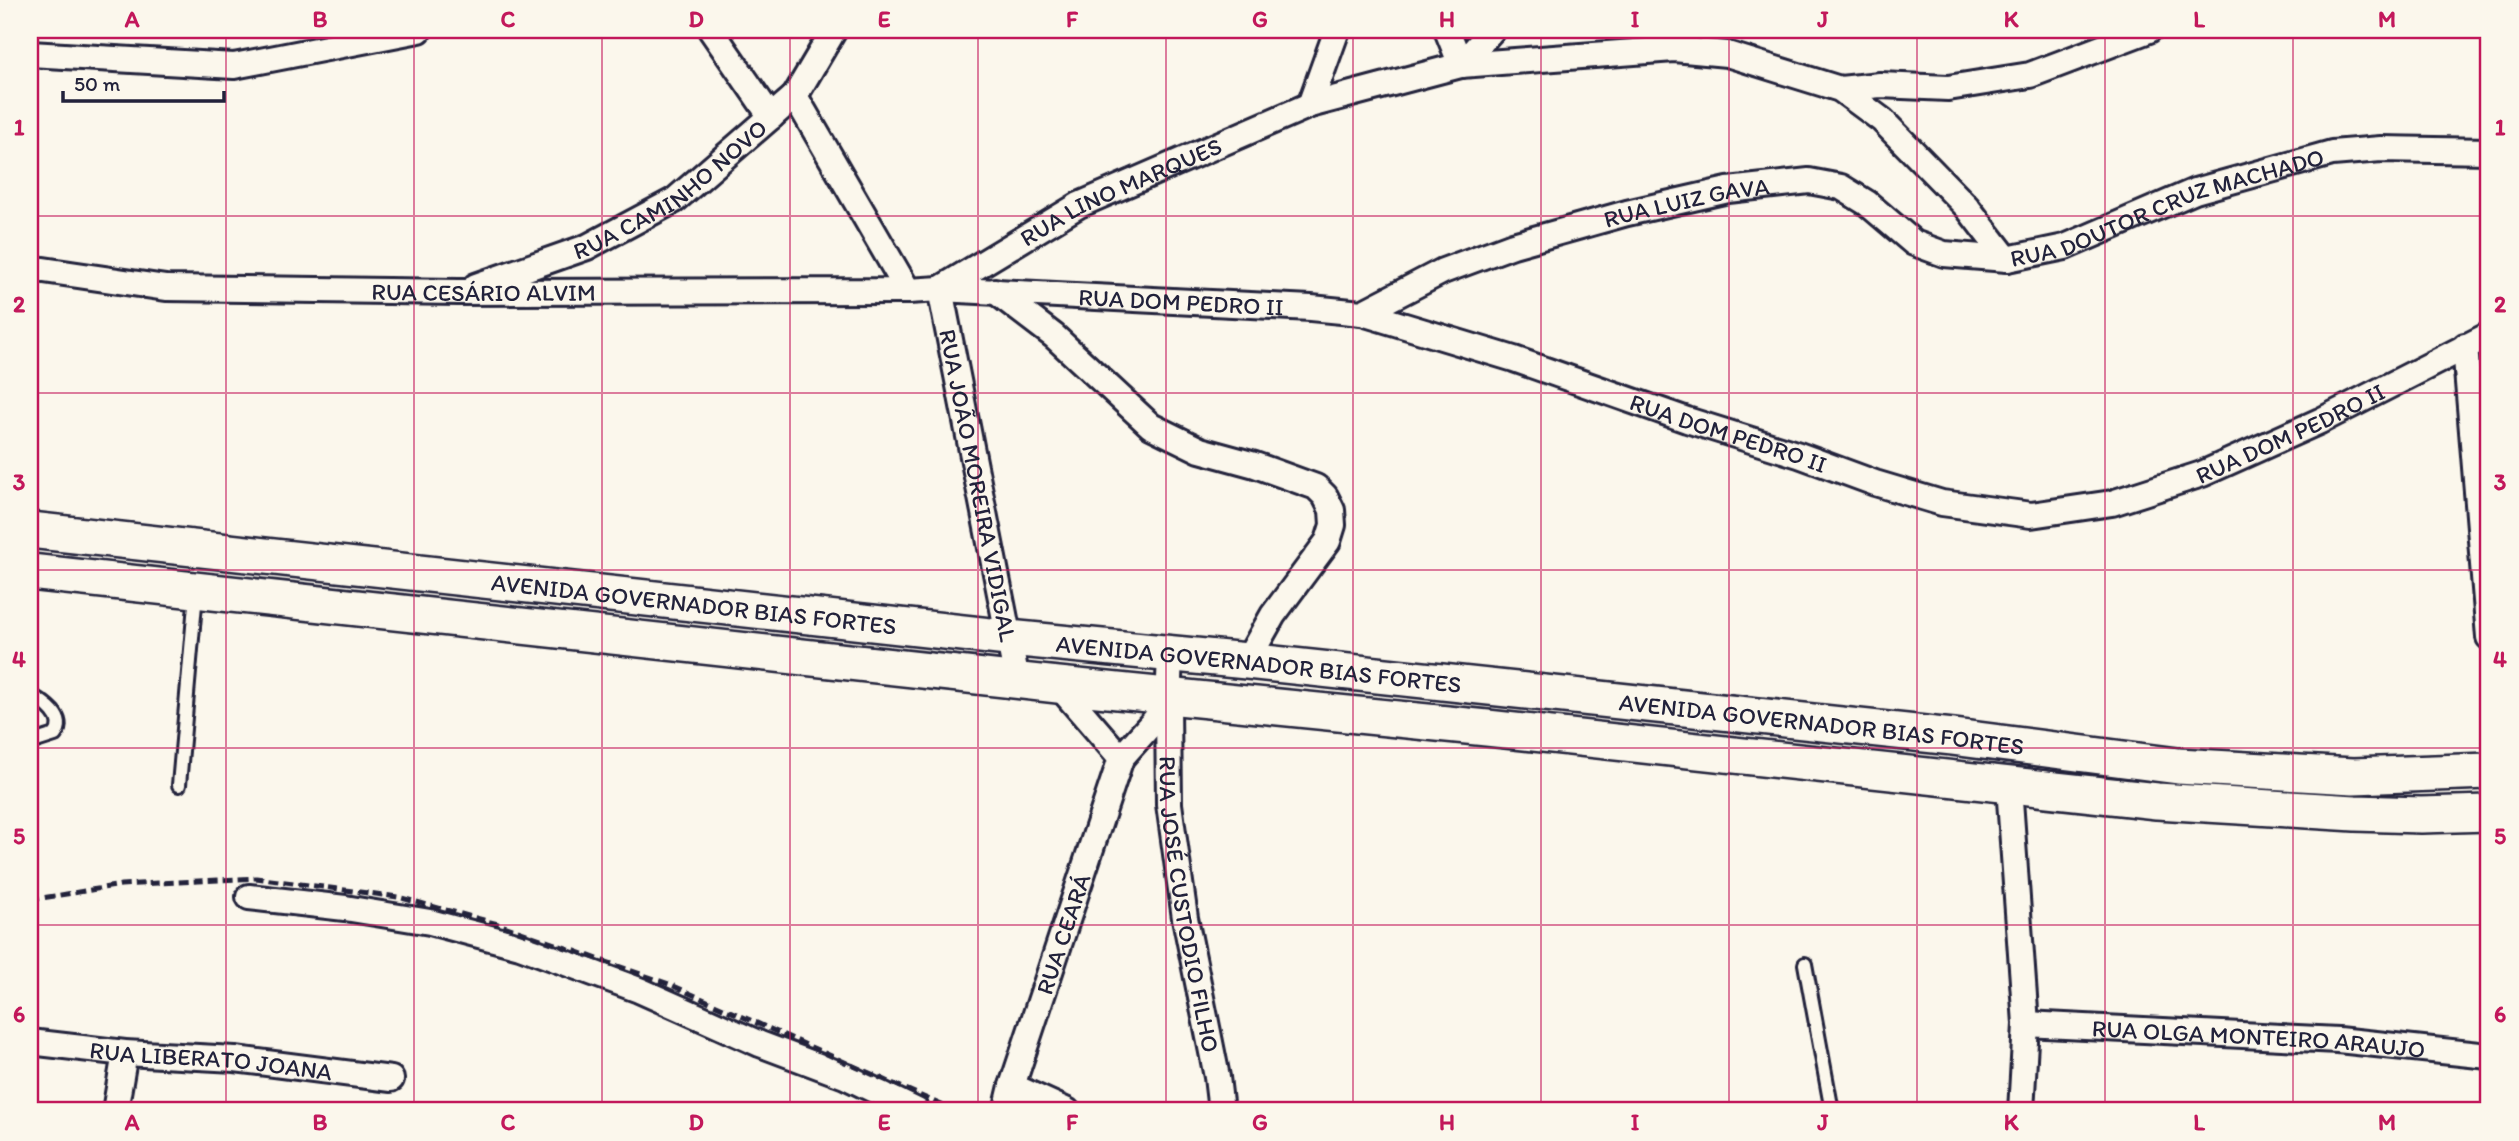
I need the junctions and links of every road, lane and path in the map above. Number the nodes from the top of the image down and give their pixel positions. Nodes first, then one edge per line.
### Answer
1 (419, 30) edge
2 (711, 30) edge
3 (834, 30) edge
4 (1337, 30) edge
5 (1447, 30) edge
6 (1492, 30) edge
7 (2148, 30) edge
8 (30, 54) edge
9 (1461, 65) junction
10 (1840, 89) junction
11 (795, 96) junction
12 (1310, 105) junction
13 (771, 117) junction
14 (2489, 151) edge
15 (2007, 259) junction
16 (30, 268) edge
17 (940, 289) junction
18 (908, 291) junction
19 (459, 292) junction
20 (995, 292) junction
21 (1362, 313) junction
22 (2489, 335) edge
23 (2465, 346) junction
24 (30, 530) edge
25 (2486, 543) edge
26 (220, 552) junction
27 (30, 572) edge
28 (537, 587) junction
29 (206, 591) junction
30 (533, 627) junction
31 (2489, 637) edge
32 (1008, 638) junction
33 (1170, 654) junction
34 (1247, 661) junction
35 (1017, 680) junction
36 (1058, 685) junction
37 (1491, 688) junction
38 (30, 695) edge
39 (1168, 701) junction
40 (1488, 728) junction
41 (1954, 737) junction
42 (30, 743) edge
43 (1121, 758) junction
44 (2489, 771) edge
45 (1954, 779) junction
46 (179, 785) dead end
47 (2009, 786) junction
48 (2489, 813) edge
49 (248, 897) dead end
50 (1805, 964) dead end
51 (2026, 1024) junction
52 (30, 1042) edge
53 (125, 1053) junction
54 (2489, 1056) edge
55 (391, 1079) dead end
56 (1012, 1086) junction
57 (115, 1111) edge
58 (917, 1111) edge
59 (1006, 1111) edge
60 (1067, 1111) edge
61 (1221, 1111) edge
62 (1832, 1111) edge
63 (2021, 1111) edge

1 - 8 street
2 - 13 street
3 - 11 street, RUA CAMINHO NOVO
4 - 12 street
5 - 9 street
6 - 9 street
7 - 10 street
9 - 10 street, RUA DOUTOR CRUZ MACHADO
9 - 12 street, RUA LINO MARQUES
10 - 15 street, RUA DOUTOR CRUZ MACHADO
11 - 13 street, RUA CAMINHO NOVO
11 - 18 street
12 - 17 street, RUA LINO MARQUES
13 - 19 street, RUA CAMINHO NOVO
14 - 15 street, RUA DOUTOR CRUZ MACHADO
15 - 21 street, RUA LUIZ GAVA
16 - 19 street, RUA CESÁRIO ALVIM
17 - 18 street, RUA CESÁRIO ALVIM
17 - 20 street, RUA DOM PEDRO II
17 - 32 street, RUA JOÃO MOREIRA VIDIGAL
18 - 19 street, RUA CESÁRIO ALVIM
20 - 21 street, RUA DOM PEDRO II
20 - 34 street
21 - 23 street, RUA DOM PEDRO II
22 - 23 street, RUA DOM PEDRO II
23 - 25 street
24 - 26 main road, AVENIDA GOVERNADOR BIAS FORTES
25 - 31 street
26 - 28 main road, AVENIDA GOVERNADOR BIAS FORTES
26 - 29 main road
27 - 29 main road, AVENIDA GOVERNADOR BIAS FORTES
28 - 30 main road
28 - 32 main road, AVENIDA GOVERNADOR BIAS FORTES
29 - 30 main road, AVENIDA GOVERNADOR BIAS FORTES
29 - 46 lane
30 - 35 main road, AVENIDA GOVERNADOR BIAS FORTES
32 - 33 main road, AVENIDA GOVERNADOR BIAS FORTES
32 - 35 street, RUA JOÃO MOREIRA VIDIGAL
33 - 34 main road, AVENIDA GOVERNADOR BIAS FORTES
33 - 39 street
34 - 37 main road, AVENIDA GOVERNADOR BIAS FORTES
35 - 36 main road, AVENIDA GOVERNADOR BIAS FORTES
36 - 39 main road, AVENIDA GOVERNADOR BIAS FORTES
36 - 43 street
37 - 40 main road
37 - 41 main road, AVENIDA GOVERNADOR BIAS FORTES
38 - 42 lane
39 - 40 main road, AVENIDA GOVERNADOR BIAS FORTES
39 - 43 street, RUA CEARÁ
39 - 61 street, RUA JOSÉ CUSTODIO FILHO
40 - 45 main road, AVENIDA GOVERNADOR BIAS FORTES
41 - 44 main road, AVENIDA GOVERNADOR BIAS FORTES
41 - 45 main road
43 - 56 street, RUA CEARÁ
45 - 47 main road, AVENIDA GOVERNADOR BIAS FORTES
47 - 48 main road, AVENIDA GOVERNADOR BIAS FORTES
47 - 51 street
49 - 58 street
50 - 62 lane
51 - 54 street, RUA OLGA MONTEIRO ARAUJO
51 - 63 street
52 - 53 street, RUA LIBERATO JOANA
53 - 55 street, RUA LIBERATO JOANA
53 - 57 street
56 - 59 street, RUA CEARÁ
56 - 60 street

